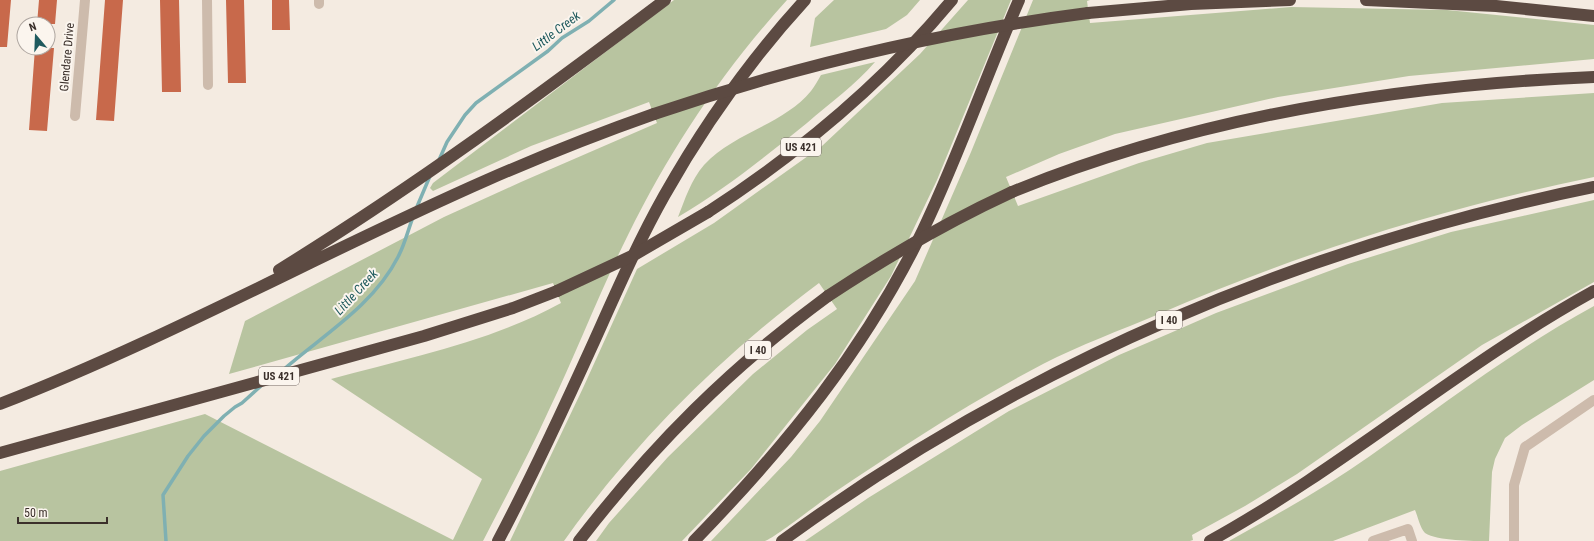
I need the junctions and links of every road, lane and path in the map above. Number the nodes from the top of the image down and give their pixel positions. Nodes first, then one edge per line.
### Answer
1 (85, 0) edge
2 (207, 0) edge
3 (665, 0) edge
4 (805, 0) edge
5 (952, 0) edge
6 (1019, 0) edge
7 (1290, 0) edge
8 (1366, 0) edge
9 (1594, 16) edge
10 (1594, 77) edge
11 (208, 85) dead end
12 (75, 116) dead end
13 (1594, 187) edge
14 (1594, 291) edge
15 (229, 302) junction
16 (1594, 400) edge
17 (0, 404) edge
18 (0, 453) edge
19 (498, 541) edge
20 (579, 541) edge
21 (694, 541) edge
22 (782, 541) edge
23 (1210, 541) edge
24 (1373, 541) edge
25 (1412, 541) edge
26 (1514, 541) edge

1 - 12 street, Glendare Drive
2 - 11 street
3 - 15 highway
4 - 19 highway
5 - 18 highway, US 421, bridge
6 - 21 highway
7 - 15 highway, bridge
8 - 9 highway
10 - 20 highway, I 40, bridge
13 - 22 highway, I 40
14 - 23 highway
15 - 17 highway
16 - 26 street
24 - 25 street

